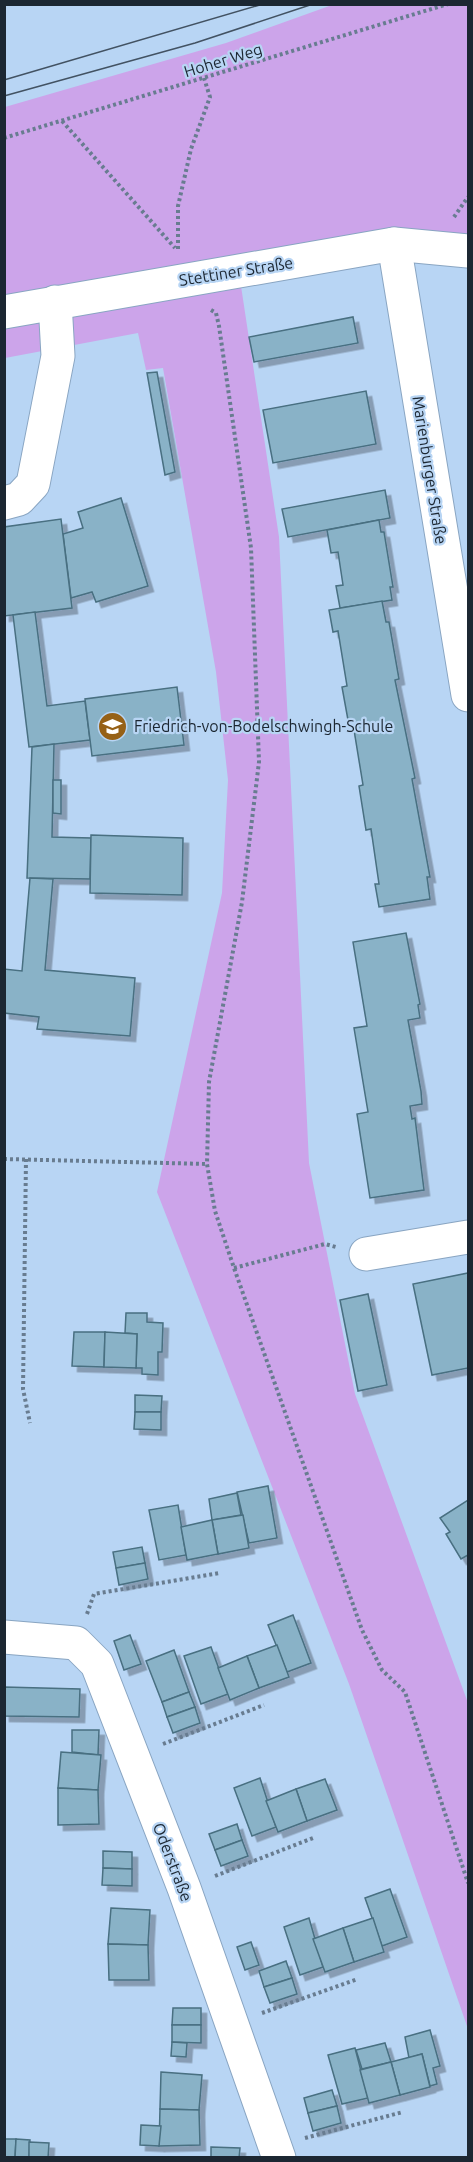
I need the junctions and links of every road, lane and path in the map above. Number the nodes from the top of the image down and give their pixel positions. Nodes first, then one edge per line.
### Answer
1 (448, 4) edge
2 (204, 78) junction
3 (62, 121) junction
4 (4, 138) edge
5 (394, 244) junction
6 (468, 251) edge
7 (183, 279) junction
8 (55, 302) junction
9 (4, 312) edge
10 (4, 503) edge
11 (468, 695) edge
12 (4, 1159) edge
13 (26, 1159) junction
14 (207, 1164) junction
15 (468, 1237) edge
16 (366, 1254) joint
17 (234, 1268) junction
18 (30, 1423) dead end
19 (220, 1573) dead end
20 (4, 1637) edge
21 (76, 1643) junction
22 (264, 1705) dead end
23 (132, 1756) junction
24 (313, 1838) dead end
25 (468, 1882) edge
26 (184, 1888) junction
27 (358, 1979) dead end
28 (230, 2024) junction
29 (403, 2112) dead end
30 (277, 2151) edge

1 - 2 path, Hoher Weg
2 - 3 path, Hoher Weg
2 - 3 path
3 - 4 path, Hoher Weg
5 - 6 street, Stettiner Straße
5 - 7 street, Stettiner Straße
5 - 11 street, Marienburger Straße
7 - 8 street, Stettiner Straße
7 - 14 path
8 - 9 street, Stettiner Straße
8 - 10 street
12 - 13 path
13 - 14 path
13 - 18 path
14 - 17 path
15 - 16 street
16 - 17 path
17 - 25 path
19 - 21 path
20 - 21 street
21 - 23 street, Oderstraße
22 - 23 path
23 - 26 street, Oderstraße
24 - 26 path
26 - 28 street, Oderstraße
27 - 28 path
28 - 30 street, Oderstraße
29 - 30 path

